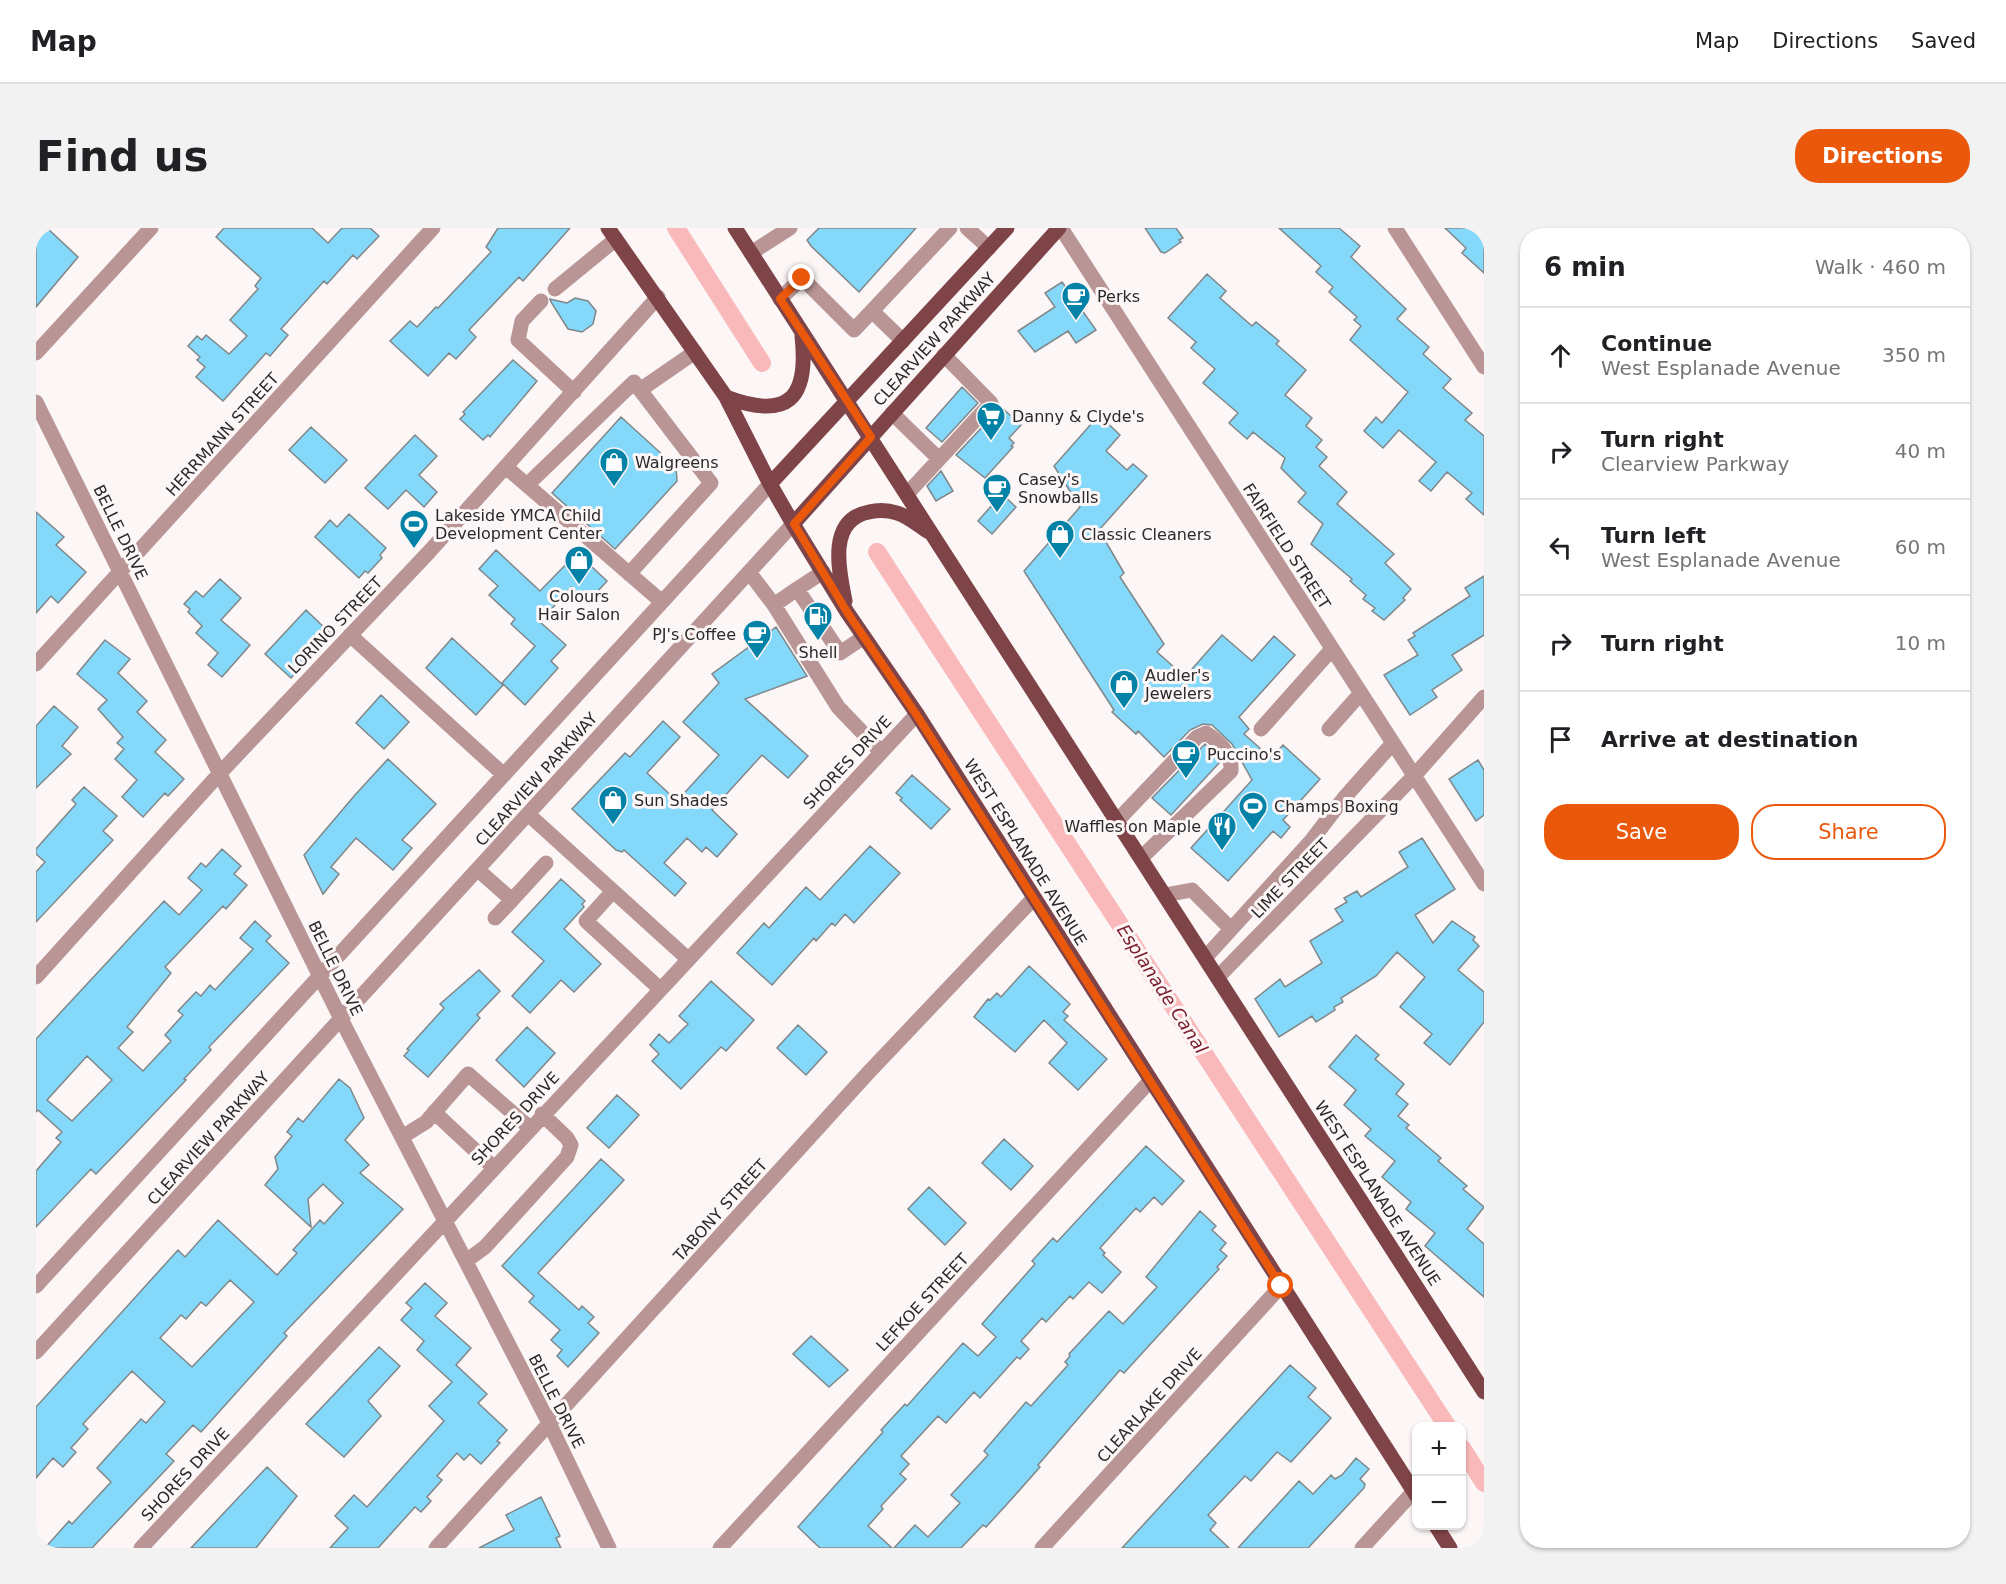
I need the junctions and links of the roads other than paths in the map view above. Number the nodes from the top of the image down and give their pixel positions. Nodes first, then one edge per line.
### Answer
1 (151, 228) edge
2 (433, 228) edge
3 (735, 228) edge
4 (790, 228) edge
5 (950, 228) edge
6 (967, 228) edge
7 (1007, 228) edge
8 (1060, 228) edge
9 (1395, 228) edge
10 (613, 234) edge
11 (988, 248) junction
12 (751, 253) junction
13 (555, 289) dead end
14 (658, 297) junction
15 (780, 299) junction
16 (541, 301) dead end
17 (872, 311) junction
18 (801, 333) junction
19 (903, 341) junction
20 (695, 352) junction
21 (36, 353) edge
22 (944, 355) junction
23 (1484, 367) edge
24 (640, 390) junction
25 (574, 392) junction
26 (726, 397) junction
27 (848, 401) junction
28 (36, 402) edge
29 (892, 413) junction
30 (871, 437) junction
31 (939, 459) junction
32 (506, 467) junction
33 (770, 484) junction
34 (527, 485) junction
35 (907, 494) junction
36 (794, 524) junction
37 (932, 533) junction
38 (121, 572) junction
39 (823, 572) junction
40 (749, 573) junction
41 (629, 574) junction
42 (797, 589) junction
43 (662, 602) junction
44 (774, 605) junction
45 (847, 612) junction
46 (350, 635) junction
47 (864, 637) junction
48 (1332, 649) junction
49 (36, 664) edge
50 (1361, 693) junction
51 (1484, 697) edge
52 (916, 714) junction
53 (1261, 729) dead end
54 (1329, 729) dead end
55 (1393, 743) junction
56 (881, 752) junction
57 (220, 773) junction
58 (504, 775) junction
59 (1414, 776) junction
60 (528, 814) junction
61 (1117, 821) junction
62 (1141, 858) junction
63 (546, 863) dead end
64 (478, 870) junction
65 (1484, 884) edge
66 (613, 891) junction
67 (1165, 895) junction
68 (1034, 898) junction
69 (512, 900) junction
70 (495, 918) dead end
71 (1231, 929) junction
72 (1205, 958) junction
73 (688, 959) junction
74 (36, 976) edge
75 (321, 977) junction
76 (1218, 977) junction
77 (660, 989) junction
78 (341, 1019) junction
79 (1150, 1081) junction
80 (434, 1112) junction
81 (542, 1114) junction
82 (530, 1128) junction
83 (402, 1137) junction
84 (493, 1167) junction
85 (444, 1219) junction
86 (466, 1262) junction
87 (36, 1286) edge
88 (1281, 1286) junction
89 (36, 1352) edge
90 (1484, 1392) edge
91 (550, 1425) junction
92 (1412, 1488) edge
93 (1412, 1496) edge
94 (1439, 1530) edge
95 (1450, 1545) edge
96 (141, 1548) edge
97 (436, 1548) edge
98 (609, 1548) edge
99 (720, 1548) edge
100 (1042, 1548) edge
101 (1362, 1548) edge

1 - 21 street
2 - 38 street, HERRMANN STREET
3 - 12 main road, WEST ESPLANADE AVENUE
4 - 12 street
5 - 17 street
6 - 11 street
7 - 11 main road, CLEARVIEW PARKWAY
8 - 22 main road, CLEARVIEW PARKWAY
8 - 48 street, FAIRFIELD STREET
9 - 23 street
10 - 13 street
10 - 14 main road, WEST ESPLANADE AVENUE
11 - 19 main road, CLEARVIEW PARKWAY
12 - 15 main road, WEST ESPLANADE AVENUE
14 - 20 main road, WEST ESPLANADE AVENUE
14 - 25 street, LORINO STREET
15 - 17 street
15 - 18 main road, WEST ESPLANADE AVENUE
16 - 25 street
17 - 19 street
18 - 26 main road
18 - 27 main road, WEST ESPLANADE AVENUE
19 - 27 main road, CLEARVIEW PARKWAY
20 - 24 street
20 - 26 main road, WEST ESPLANADE AVENUE
22 - 29 main road, CLEARVIEW PARKWAY
22 - 31 street
24 - 34 street
24 - 41 street
25 - 32 street, LORINO STREET
26 - 33 main road, WEST ESPLANADE AVENUE
27 - 30 main road, WEST ESPLANADE AVENUE
27 - 33 main road, CLEARVIEW PARKWAY
28 - 38 street, BELLE DRIVE
29 - 30 main road, CLEARVIEW PARKWAY
29 - 31 street
30 - 35 main road, WEST ESPLANADE AVENUE
30 - 36 main road, CLEARVIEW PARKWAY
31 - 35 street
32 - 34 street
32 - 46 street, LORINO STREET
33 - 36 main road, WEST ESPLANADE AVENUE
33 - 43 street, CLEARVIEW PARKWAY
34 - 41 street
35 - 37 main road, WEST ESPLANADE AVENUE
36 - 39 main road, WEST ESPLANADE AVENUE
36 - 40 street, CLEARVIEW PARKWAY
37 - 45 main road
37 - 61 main road, WEST ESPLANADE AVENUE
38 - 49 street, HERRMANN STREET
38 - 57 street, BELLE DRIVE
39 - 42 street
39 - 45 main road, WEST ESPLANADE AVENUE
40 - 44 street
40 - 60 street, CLEARVIEW PARKWAY
41 - 43 street
42 - 44 street
42 - 47 street
43 - 58 street, CLEARVIEW PARKWAY
44 - 56 street
45 - 47 main road, WEST ESPLANADE AVENUE
46 - 57 street, LORINO STREET
46 - 58 street
47 - 52 main road, WEST ESPLANADE AVENUE
48 - 50 street, FAIRFIELD STREET
48 - 53 street
50 - 54 street
50 - 55 street, FAIRFIELD STREET
51 - 59 street, LIME STREET
52 - 56 street, SHORES DRIVE
52 - 68 main road, WEST ESPLANADE AVENUE
55 - 59 street, FAIRFIELD STREET
55 - 71 street
56 - 73 street, SHORES DRIVE
57 - 74 street, LORINO STREET
57 - 75 street, BELLE DRIVE
58 - 75 street, CLEARVIEW PARKWAY
59 - 65 street, FAIRFIELD STREET
59 - 76 street, LIME STREET
60 - 64 street, CLEARVIEW PARKWAY
60 - 66 street
61 - 62 main road, WEST ESPLANADE AVENUE
61 - 62 street
62 - 67 main road, WEST ESPLANADE AVENUE
63 - 69 street
64 - 69 street
64 - 78 street, CLEARVIEW PARKWAY
66 - 73 street
66 - 77 street
67 - 71 street
67 - 72 main road, WEST ESPLANADE AVENUE
68 - 79 main road, WEST ESPLANADE AVENUE
68 - 91 street, TABONY STREET
69 - 70 street
71 - 72 street
72 - 76 main road, WEST ESPLANADE AVENUE
73 - 77 street, SHORES DRIVE
75 - 78 street, BELLE DRIVE
75 - 87 street, CLEARVIEW PARKWAY
76 - 90 main road, WEST ESPLANADE AVENUE
77 - 81 street, SHORES DRIVE
78 - 83 street, BELLE DRIVE
78 - 89 street, CLEARVIEW PARKWAY
79 - 88 main road, WEST ESPLANADE AVENUE
79 - 99 street, LEFKOE STREET
80 - 82 street
80 - 83 street
80 - 84 street
81 - 82 street, SHORES DRIVE
81 - 86 street
82 - 84 street, SHORES DRIVE
83 - 85 street, BELLE DRIVE
84 - 85 street, SHORES DRIVE
85 - 86 street, BELLE DRIVE
85 - 96 street, SHORES DRIVE
86 - 91 street, BELLE DRIVE
88 - 92 main road, WEST ESPLANADE AVENUE
88 - 100 street, CLEARLAKE DRIVE
91 - 97 street, TABONY STREET
91 - 98 street, BELLE DRIVE
93 - 101 street
94 - 95 main road

